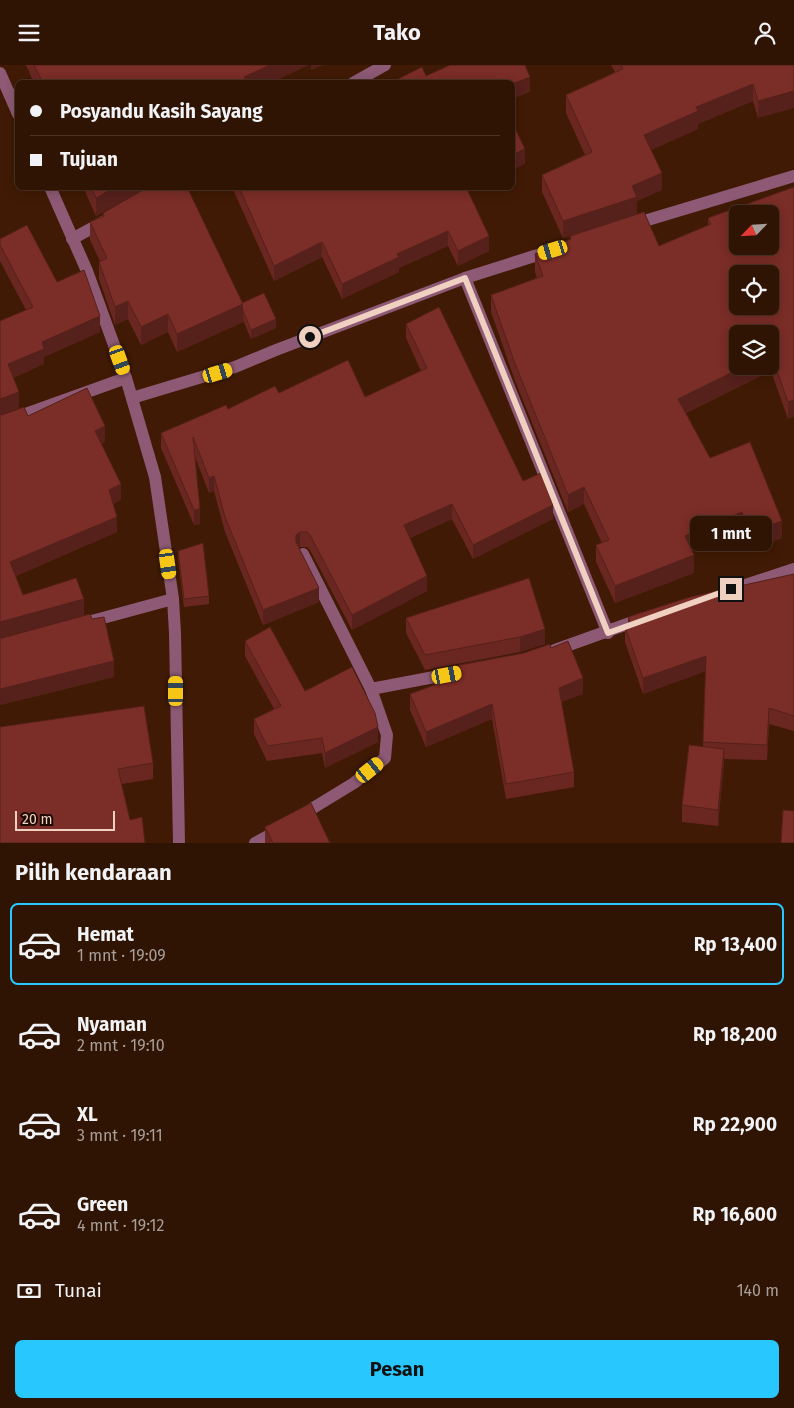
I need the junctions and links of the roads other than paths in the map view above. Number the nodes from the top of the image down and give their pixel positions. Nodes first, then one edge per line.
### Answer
1 (385, 65) edge
2 (0, 73) edge
3 (358, 80) edge
4 (15, 107) edge
5 (794, 177) edge
6 (51, 190) edge
7 (114, 215) edge
8 (621, 229) edge
9 (72, 239) junction
10 (566, 246) edge
11 (465, 278) junction
12 (126, 378) junction
13 (132, 398) junction
14 (0, 423) edge
15 (303, 554) edge
16 (794, 569) edge
17 (722, 592) edge
18 (173, 599) junction
19 (657, 613) edge
20 (72, 627) edge
21 (608, 633) junction
22 (541, 654) edge
23 (466, 671) edge
24 (371, 689) junction
25 (179, 843) edge
26 (255, 843) edge

1 - 3 street
2 - 4 street
5 - 8 street
6 - 9 street
7 - 9 street
9 - 12 street
10 - 11 street
11 - 13 street
11 - 21 street
12 - 13 street
12 - 14 street
13 - 18 street
15 - 24 street
16 - 17 street
18 - 20 street
18 - 25 street
19 - 21 street
21 - 22 street
23 - 24 street
24 - 26 street

